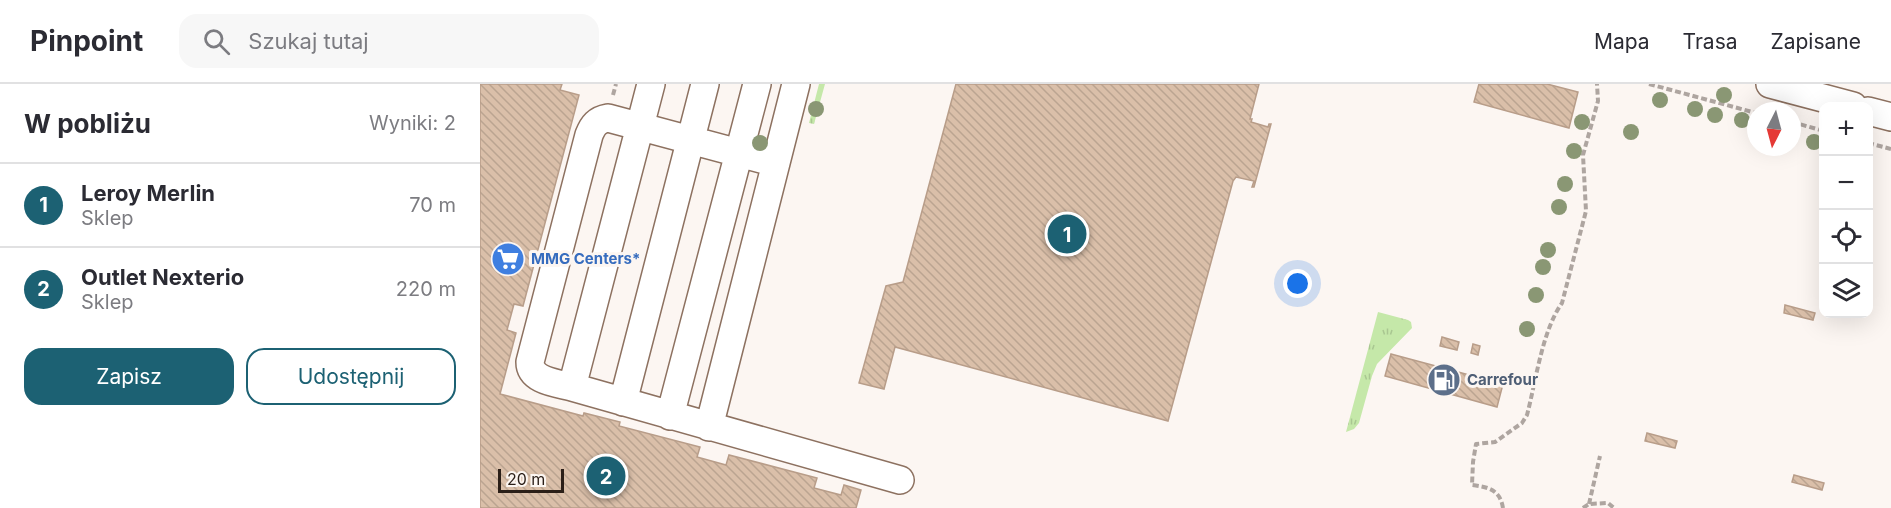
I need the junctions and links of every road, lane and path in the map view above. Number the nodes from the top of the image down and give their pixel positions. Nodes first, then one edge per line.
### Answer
1 (651, 84) edge
2 (705, 84) edge
3 (757, 84) edge
4 (796, 84) edge
5 (1597, 84) edge
6 (1649, 84) edge
7 (1770, 84) edge
8 (1838, 102) edge
9 (1747, 111) edge
10 (1873, 112) edge
11 (1891, 117) edge
12 (1801, 125) edge
13 (640, 127) junction
14 (1819, 130) edge
15 (690, 140) junction
16 (1873, 144) edge
17 (1891, 149) edge
18 (738, 154) junction
19 (776, 163) junction
20 (572, 387) junction
21 (623, 402) junction
22 (670, 416) junction
23 (710, 427) junction
24 (1600, 456) dead end
25 (900, 480) dead end
26 (1589, 504) junction
27 (1503, 508) edge
28 (1583, 508) edge
29 (1614, 508) edge

1 - 13 street
2 - 15 street
3 - 18 street
4 - 19 street
5 - 27 path
6 - 9 path
7 - 8 street
10 - 11 street
12 - 14 path
13 - 15 street
13 - 20 street
13 - 20 street
15 - 18 street
15 - 21 street
16 - 17 path
18 - 19 street
18 - 22 street
19 - 23 street
20 - 21 street
21 - 22 street
22 - 23 street
23 - 25 street
24 - 26 path
26 - 28 path
26 - 29 path

